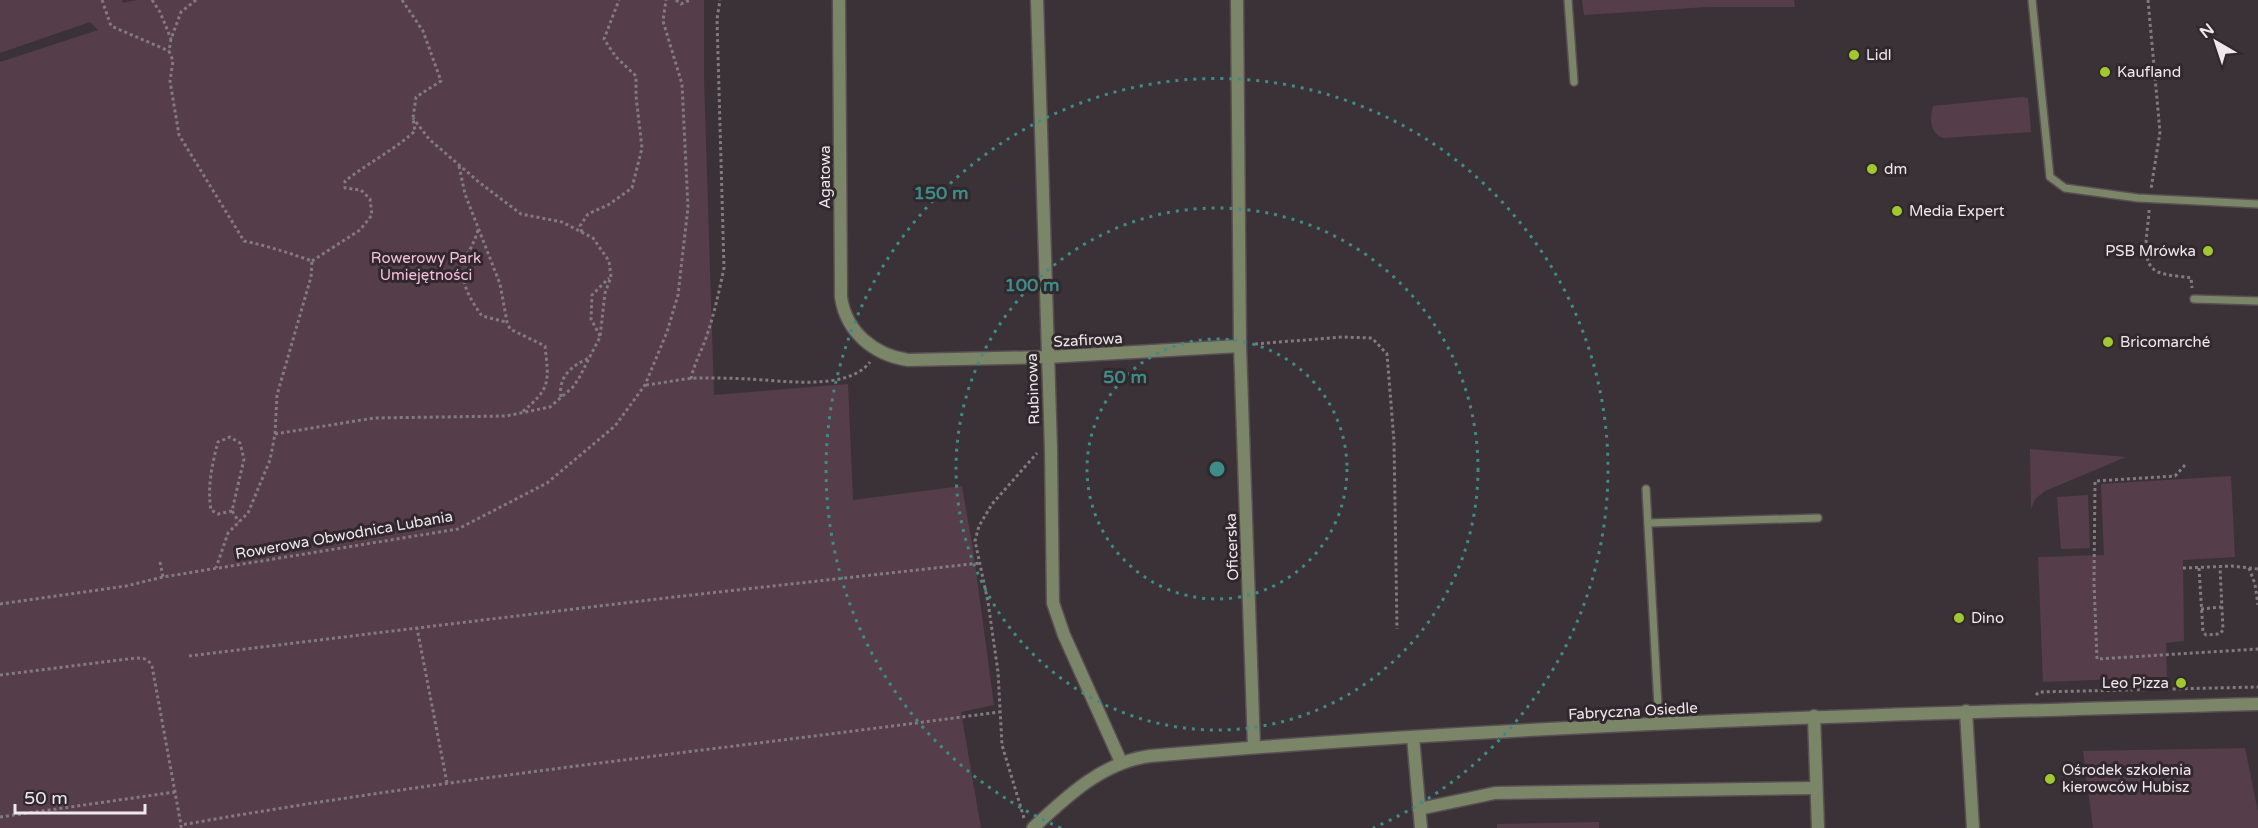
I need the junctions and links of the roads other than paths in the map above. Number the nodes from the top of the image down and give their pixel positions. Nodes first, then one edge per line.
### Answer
1 (839, 0) edge
2 (1037, 0) edge
3 (1237, 0) edge
4 (1569, 0) edge
5 (2032, 0) edge
6 (1574, 82) dead end
7 (2258, 204) edge
8 (2194, 298) road end
9 (2258, 301) edge
10 (1240, 346) junction
11 (873, 348) joint
12 (1047, 357) junction
13 (1647, 489) dead end
14 (1818, 518) dead end
15 (1648, 523) junction
16 (2258, 704) edge
17 (1966, 711) junction
18 (1814, 716) junction
19 (1659, 724) junction
20 (1413, 737) junction
21 (1254, 747) junction
22 (1121, 762) junction
23 (1816, 788) junction
24 (1419, 809) junction
25 (1029, 824) edge
26 (1421, 828) edge
27 (1818, 828) edge
28 (1973, 828) edge

1 - 11 street, Agatowa
2 - 12 street, Rubinowa
3 - 10 street
4 - 6 lane
5 - 7 lane
8 - 9 lane
10 - 12 street, Szafirowa
10 - 21 street, Oficerska
11 - 12 street, Szafirowa
12 - 22 street, Rubinowa
13 - 15 lane
14 - 15 lane
15 - 19 lane
16 - 17 street, Fabryczna Osiedle
17 - 18 street, Fabryczna Osiedle
17 - 28 street
18 - 19 street, Fabryczna Osiedle
18 - 23 street
19 - 20 street, Fabryczna Osiedle
20 - 21 street, Fabryczna Osiedle
20 - 24 street
21 - 22 street, Fabryczna Osiedle
22 - 25 street, Fabryczna Osiedle
23 - 24 street
23 - 27 street
24 - 26 street

